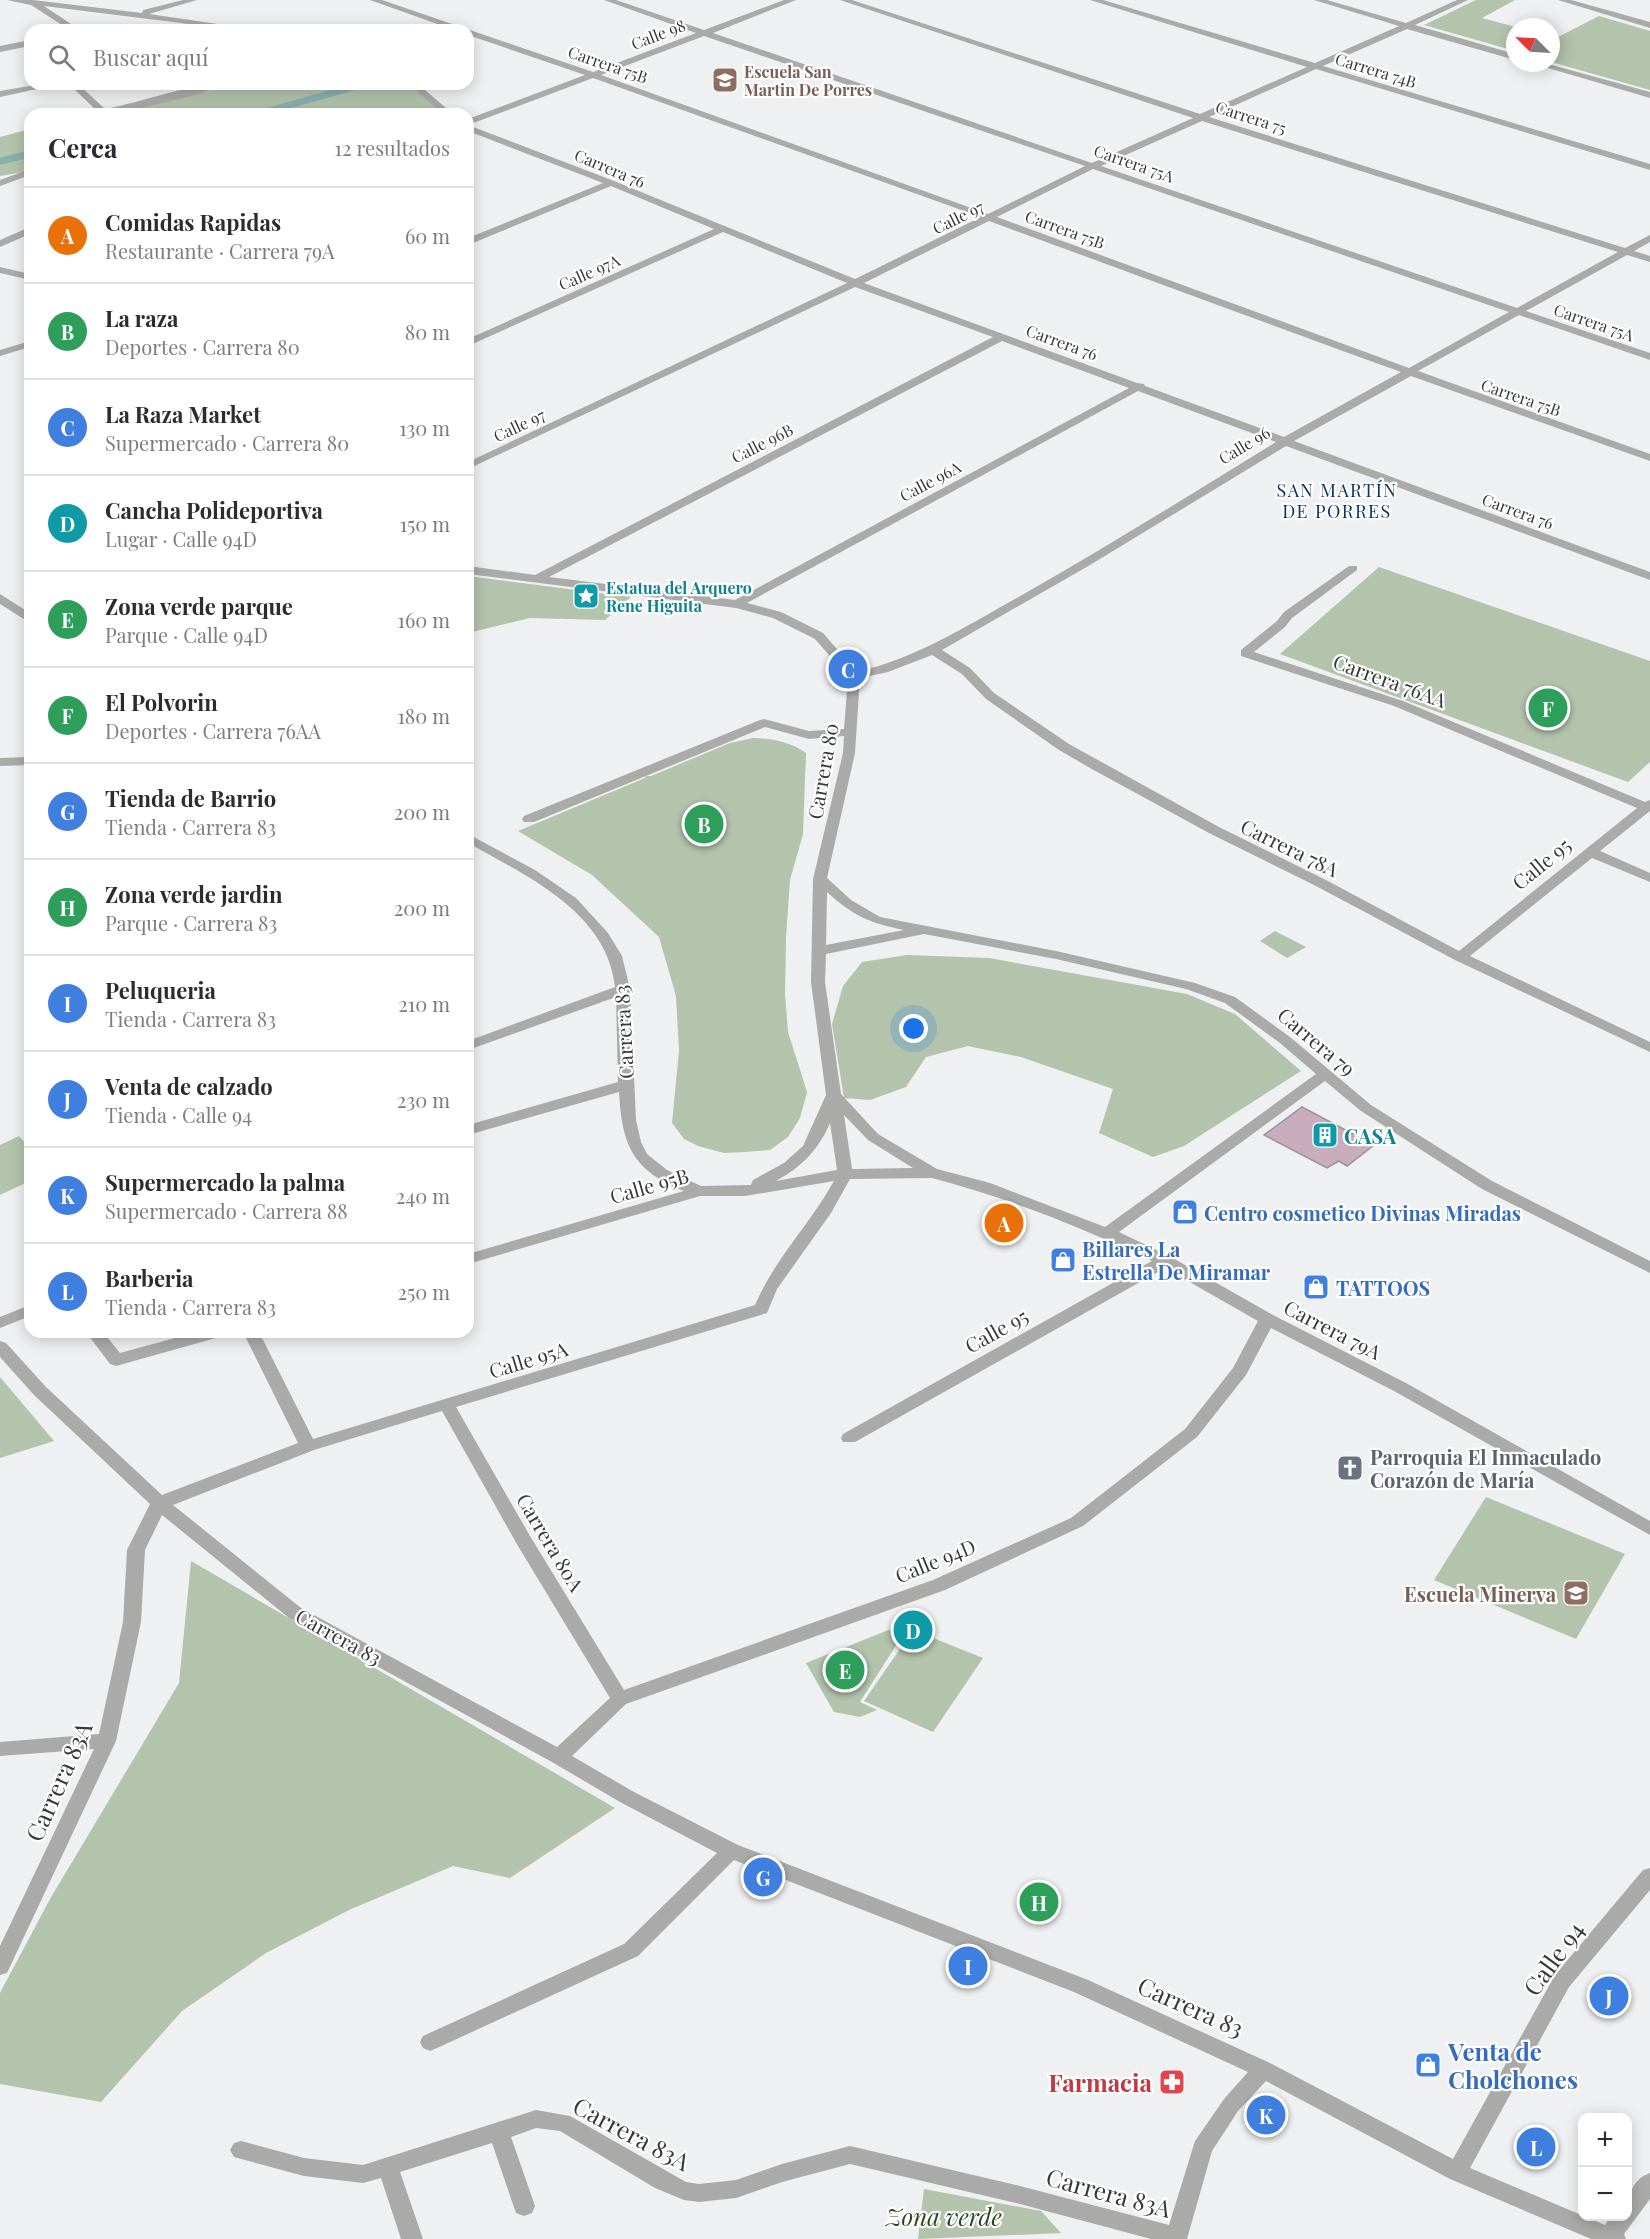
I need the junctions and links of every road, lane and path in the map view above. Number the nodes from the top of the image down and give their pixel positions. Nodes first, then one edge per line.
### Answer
1 (11, 0) edge
2 (192, 0) edge
3 (374, 0) edge
4 (608, 0) edge
5 (792, 0) edge
6 (844, 0) edge
7 (1094, 0) edge
8 (1318, 0) edge
9 (1464, 0) edge
10 (1562, 0) edge
11 (35, 4) junction
12 (131, 14) junction
13 (181, 20) junction
14 (66, 24) edge
15 (183, 24) edge
16 (204, 24) edge
17 (444, 24) edge
18 (1650, 25) edge
19 (1406, 27) junction
20 (705, 33) junction
21 (474, 34) edge
22 (24, 44) edge
23 (0, 50) edge
24 (1506, 55) edge
25 (1311, 66) junction
26 (1560, 70) edge
27 (595, 75) junction
28 (24, 90) edge
29 (80, 90) edge
30 (197, 90) edge
31 (420, 90) edge
32 (0, 94) edge
33 (1650, 95) edge
34 (97, 108) edge
35 (128, 108) edge
36 (441, 108) edge
37 (1200, 117) junction
38 (474, 120) edge
39 (474, 130) edge
40 (1095, 165) junction
41 (1650, 167) edge
42 (24, 174) edge
43 (0, 183) edge
44 (611, 183) junction
45 (991, 217) junction
46 (722, 229) junction
47 (24, 233) edge
48 (1650, 238) edge
49 (474, 240) edge
50 (0, 244) edge
51 (1624, 251) junction
52 (1650, 260) edge
53 (0, 270) edge
54 (24, 275) edge
55 (24, 277) edge
56 (0, 283) edge
57 (855, 284) junction
58 (1517, 312) junction
59 (1003, 336) junction
60 (474, 340) edge
61 (24, 346) edge
62 (0, 354) edge
63 (1650, 357) edge
64 (1407, 372) junction
65 (1140, 386) junction
66 (1287, 440) junction
67 (1650, 458) edge
68 (474, 463) edge
69 (1353, 568) dead end
70 (474, 571) edge
71 (1650, 576) edge
72 (536, 579) junction
73 (0, 598) edge
74 (737, 604) junction
75 (24, 615) edge
76 (933, 650) junction
77 (854, 676) junction
78 (850, 732) junction
79 (24, 761) edge
80 (0, 762) edge
81 (1648, 806) edge
82 (529, 819) dead end
83 (474, 842) edge
84 (1590, 852) junction
85 (1650, 878) edge
86 (820, 879) junction
87 (925, 930) junction
88 (817, 951) junction
89 (1460, 957) junction
90 (624, 989) junction
91 (474, 1044) edge
92 (1650, 1048) edge
93 (1324, 1075) junction
94 (626, 1085) junction
95 (834, 1095) junction
96 (474, 1128) edge
97 (932, 1173) junction
98 (845, 1174) junction
99 (700, 1191) junction
100 (745, 1191) junction
101 (1107, 1233) junction
102 (474, 1257) edge
103 (1165, 1261) junction
104 (1650, 1268) edge
105 (24, 1313) edge
106 (1267, 1319) junction
107 (0, 1323) edge
108 (99, 1338) edge
109 (195, 1338) edge
110 (254, 1338) edge
111 (0, 1347) edge
112 (447, 1406) junction
113 (849, 1438) dead end
114 (308, 1446) junction
115 (159, 1503) junction
116 (1650, 1529) edge
117 (620, 1699) junction
118 (107, 1741) junction
119 (0, 1749) edge
120 (559, 1757) junction
121 (731, 1851) junction
122 (1650, 1876) edge
123 (0, 1967) edge
124 (430, 2042) dead end
125 (1263, 2069) junction
126 (499, 2132) junction
127 (241, 2150) dead end
128 (388, 2166) junction
129 (1457, 2172) junction
130 (1650, 2182) edge
131 (524, 2206) dead end
132 (1632, 2207) edge
133 (1622, 2221) edge
134 (1176, 2238) edge
135 (1611, 2238) edge
136 (411, 2239) edge

1 - 11 street
2 - 12 street
3 - 17 street
4 - 20 street, Carrera 75A
5 - 20 street, Calle 98
6 - 37 street, Carrera 75
7 - 25 street, Carrera 74B
8 - 19 street
9 - 19 street, Calle 97
10 - 18 street
11 - 12 street
11 - 14 street
12 - 13 street
13 - 15 street
13 - 16 street
19 - 24 street
19 - 25 street, Calle 97
20 - 27 street, Calle 98
20 - 40 street, Carrera 75A
21 - 27 street, Carrera 75B
22 - 23 street
25 - 37 street, Calle 97
25 - 41 street, Carrera 74B
26 - 33 street
27 - 38 street, Calle 98
27 - 45 street, Carrera 75B
28 - 32 street
29 - 34 street
30 - 35 street
31 - 36 street
37 - 40 street, Calle 97
37 - 51 street, Carrera 75
39 - 44 street, Carrera 76
40 - 45 street, Calle 97
40 - 58 street, Carrera 75A
42 - 43 street
44 - 46 street, Carrera 76
44 - 49 street
45 - 57 street, Calle 97
45 - 64 street, Carrera 75B
46 - 57 street, Carrera 76
46 - 60 street, Calle 97A
47 - 50 street
48 - 51 street, Calle 96
51 - 52 street, Carrera 75
51 - 58 street, Calle 96
53 - 54 street
55 - 56 street
57 - 59 street, Carrera 76
57 - 68 street, Calle 97
58 - 63 street, Carrera 75A
58 - 64 street, Calle 96
59 - 65 street, Carrera 76
59 - 72 street, Calle 96B
61 - 62 street
64 - 66 street, Calle 96
64 - 67 street, Carrera 75B
65 - 66 street, Carrera 76
65 - 74 street, Calle 96A
66 - 71 street, Carrera 76
66 - 76 street, Calle 96
69 - 81 street, Carrera 76AA
70 - 72 street
72 - 74 street
73 - 75 street
74 - 77 street
76 - 77 street, Calle 96
76 - 89 street, Carrera 78A
77 - 78 street, Carrera 80
78 - 82 street
78 - 86 street, Carrera 80
79 - 80 street
81 - 84 street, Calle 95
83 - 90 street, Carrera 83
84 - 85 street
84 - 89 street, Calle 95
86 - 87 street, Carrera 79
86 - 88 street, Carrera 80
87 - 88 street, Carrera 79
87 - 93 street, Carrera 79
88 - 95 street, Carrera 80
89 - 92 street, Carrera 78A
90 - 91 street
90 - 94 street, Carrera 83
93 - 101 street
93 - 104 street, Carrera 79
94 - 96 street
94 - 99 street, Carrera 83
95 - 97 street
95 - 98 street, Carrera 80
95 - 100 street
97 - 98 street, Carrera 79A
97 - 101 street, Carrera 79A
98 - 100 street, Calle 95B
98 - 112 street, Calle 95A
99 - 100 street, Calle 95B
99 - 102 street, Calle 95B
101 - 103 street, Carrera 79A
103 - 106 street, Carrera 79A
103 - 113 street, Calle 95
105 - 107 street
106 - 116 street, Carrera 79A
106 - 117 street, Calle 94D
108 - 109 street
110 - 114 street
111 - 115 street, Carrera 83
112 - 114 street, Calle 95A
112 - 117 street, Carrera 80A
114 - 115 street, Calle 95A
115 - 118 street, Carrera 83A
115 - 120 street, Carrera 83
117 - 120 street, Calle 94D
118 - 119 street
118 - 123 street, Carrera 83A
120 - 121 street, Carrera 83
121 - 124 street
121 - 125 street, Carrera 83
122 - 129 street, Calle 94
125 - 129 street, Carrera 83
125 - 134 street
126 - 128 street, Carrera 83A
126 - 131 street
126 - 134 street, Carrera 83A
127 - 128 street, Carrera 83A
128 - 136 street
129 - 135 street, Carrera 83
130 - 132 street
133 - 135 street

